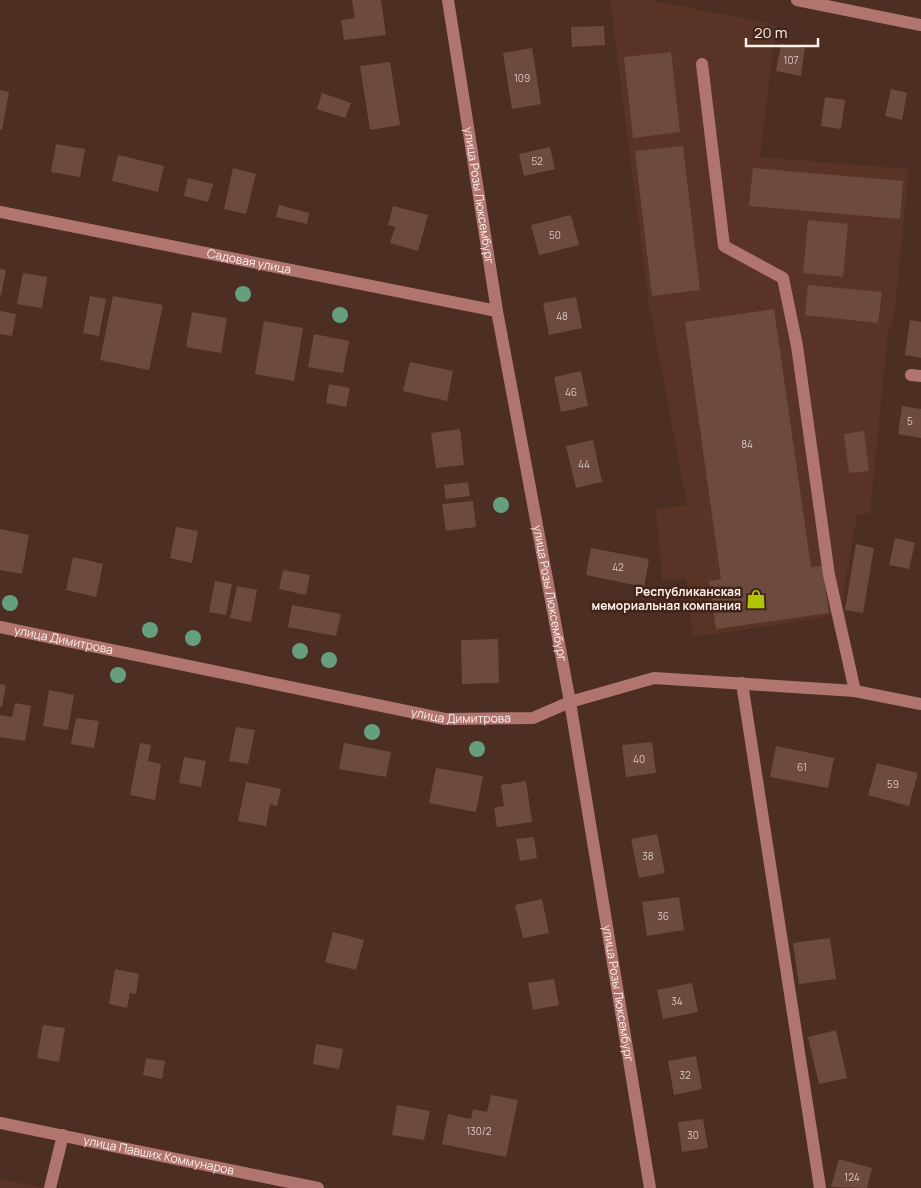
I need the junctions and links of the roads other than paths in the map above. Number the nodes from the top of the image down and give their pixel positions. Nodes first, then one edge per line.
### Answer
1 (448, 0) edge
2 (796, 0) edge
3 (921, 25) edge
4 (702, 64) dead end
5 (0, 212) edge
6 (497, 310) junction
7 (0, 627) edge
8 (742, 683) junction
9 (855, 691) junction
10 (570, 702) junction
11 (921, 704) edge
12 (0, 1123) edge
13 (64, 1135) junction
14 (50, 1188) edge
15 (318, 1188) edge
16 (650, 1188) edge
17 (820, 1188) edge

1 - 6 street, улица Розы Люксембург
2 - 3 street
4 - 9 street
5 - 6 street, Садовая улица
6 - 10 street, улица Розы Люксембург
7 - 10 street, улица Димитрова
8 - 9 street, улица Димитрова
8 - 10 street, улица Димитрова
8 - 17 street
9 - 11 street, улица Димитрова
10 - 16 street, улица Розы Люксембург
12 - 13 street, улица Павших Коммунаров
13 - 14 street
13 - 15 street, улица Павших Коммунаров

